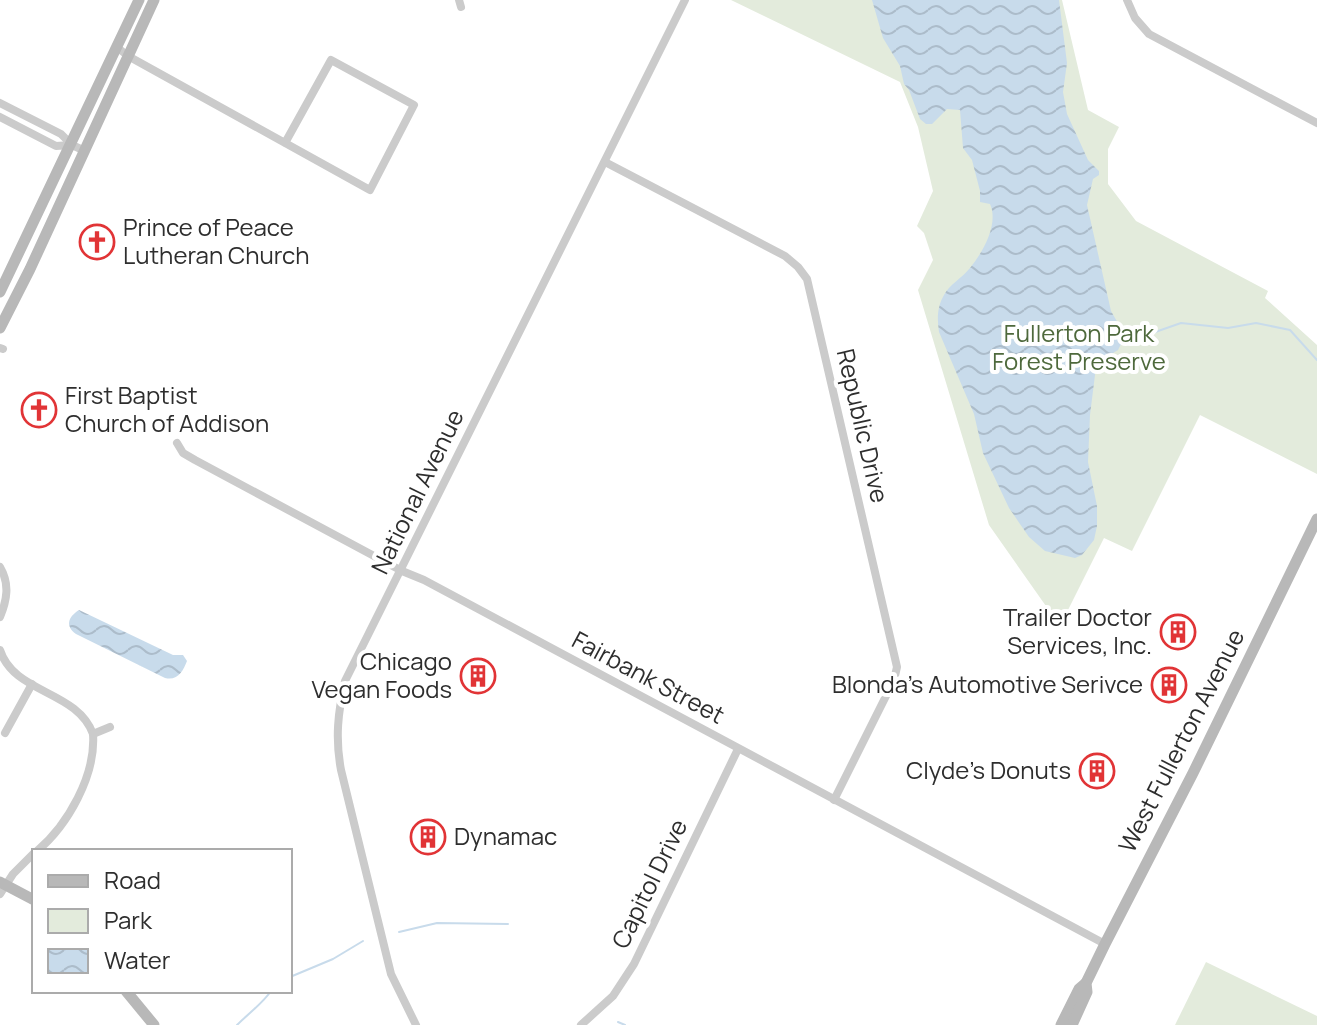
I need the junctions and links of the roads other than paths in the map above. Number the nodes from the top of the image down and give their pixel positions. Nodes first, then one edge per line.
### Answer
1 (139, 0) edge
2 (154, 0) edge
3 (685, 0) edge
4 (1127, 0) edge
5 (123, 52) junction
6 (0, 103) edge
7 (0, 117) edge
8 (1317, 123) edge
9 (285, 143) junction
10 (72, 145) junction
11 (85, 151) junction
12 (605, 162) junction
13 (22, 247) junction
14 (37, 254) junction
15 (7, 276) junction
16 (23, 284) junction
17 (0, 292) edge
18 (0, 328) edge
19 (177, 443) dead end
20 (1317, 519) edge
21 (0, 567) edge
22 (402, 571) junction
23 (0, 617) edge
24 (0, 650) edge
25 (32, 684) junction
26 (110, 727) dead end
27 (5, 733) dead end
28 (93, 734) junction
29 (738, 749) junction
30 (834, 800) junction
31 (39, 849) edge
32 (32, 855) edge
33 (2, 886) edge
34 (32, 899) edge
35 (1105, 944) junction
36 (1086, 983) junction
37 (128, 993) edge
38 (154, 1025) edge
39 (416, 1025) edge
40 (581, 1025) edge
41 (1061, 1025) edge
42 (1072, 1025) edge

1 - 5 main road
2 - 5 main road
3 - 12 street, National Avenue
4 - 8 street
5 - 9 street
5 - 10 main road
5 - 11 main road
6 - 10 street
7 - 10 street
9 - 9 street
10 - 11 street
10 - 13 main road
11 - 14 main road
12 - 22 street, National Avenue
12 - 30 street, Republic Drive
13 - 14 main road
13 - 15 main road
14 - 16 main road
15 - 16 main road
15 - 17 main road
16 - 18 main road
19 - 22 street, Fairbank Street
20 - 35 main road, West Fullerton Avenue
21 - 23 street
22 - 29 street, Fairbank Street
22 - 39 street, National Avenue
24 - 25 street
25 - 27 street
25 - 28 street
26 - 28 street
28 - 31 street
29 - 30 street, Fairbank Street
29 - 40 street, Capitol Drive
30 - 35 street, Fairbank Street
32 - 33 street
33 - 34 main road
35 - 36 main road, West Fullerton Avenue
36 - 41 main road, West Fullerton Avenue
36 - 42 main road, West Fullerton Avenue
37 - 38 main road

